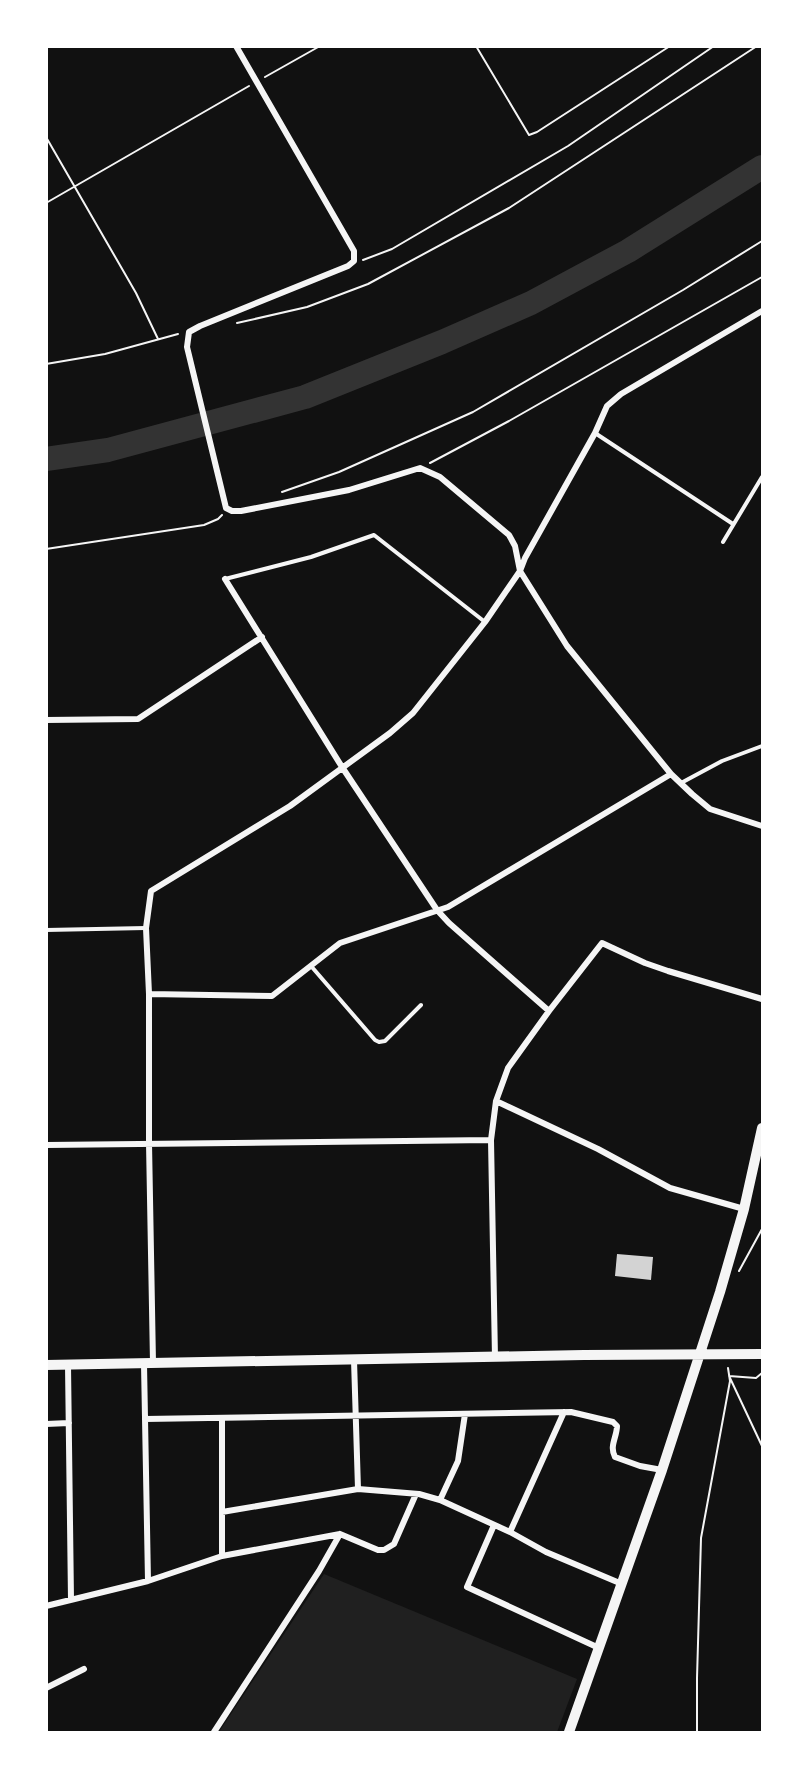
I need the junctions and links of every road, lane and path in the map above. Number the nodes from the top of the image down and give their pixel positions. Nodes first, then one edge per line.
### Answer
1 (236, 46) edge
2 (320, 46) edge
3 (476, 46) edge
4 (670, 46) edge
5 (714, 46) edge
6 (757, 46) edge
7 (257, 82) junction
8 (46, 137) edge
9 (74, 187) junction
10 (46, 203) edge
11 (762, 241) edge
12 (354, 261) junction
13 (762, 277) edge
14 (762, 311) edge
15 (231, 324) dead end
16 (189, 332) junction
17 (158, 339) junction
18 (46, 364) edge
19 (595, 433) junction
20 (420, 468) junction
21 (762, 477) edge
22 (262, 506) junction
23 (226, 508) junction
24 (733, 524) junction
25 (723, 542) dead end
26 (46, 549) edge
27 (520, 571) junction
28 (225, 579) joint
29 (485, 622) junction
30 (262, 637) junction
31 (46, 720) edge
32 (762, 746) edge
33 (342, 767) junction
34 (671, 774) junction
35 (681, 783) junction
36 (762, 826) edge
37 (437, 910) junction
38 (147, 928) junction
39 (46, 930) edge
40 (311, 966) junction
41 (149, 994) junction
42 (762, 999) edge
43 (421, 1005) dead end
44 (549, 1011) junction
45 (496, 1101) junction
46 (762, 1128) edge
47 (491, 1140) junction
48 (149, 1143) junction
49 (46, 1145) edge
50 (744, 1209) junction
51 (762, 1229) edge
52 (736, 1278) dead end
53 (699, 1354) junction
54 (762, 1354) edge
55 (495, 1358) junction
56 (354, 1360) junction
57 (149, 1364) junction
58 (46, 1365) edge
59 (68, 1365) junction
60 (728, 1368) dead end
61 (762, 1373) edge
62 (729, 1376) junction
63 (564, 1412) junction
64 (465, 1414) junction
65 (356, 1416) junction
66 (222, 1418) junction
67 (145, 1419) junction
68 (69, 1423) junction
69 (46, 1424) edge
70 (762, 1446) edge
71 (662, 1470) junction
72 (358, 1489) junction
73 (416, 1494) junction
74 (440, 1500) junction
75 (222, 1512) junction
76 (494, 1525) junction
77 (510, 1532) junction
78 (340, 1534) junction
79 (222, 1556) junction
80 (148, 1581) junction
81 (622, 1584) junction
82 (72, 1600) junction
83 (46, 1606) edge
84 (599, 1648) junction
85 (84, 1669) dead end
86 (46, 1688) edge
87 (214, 1732) edge
88 (568, 1732) edge
89 (697, 1732) edge

1 - 7 street
2 - 7 path
3 - 4 path
5 - 12 path
6 - 15 path
7 - 9 path
7 - 12 street
8 - 9 path
9 - 10 path
9 - 17 path
11 - 22 path
12 - 16 street
13 - 20 path
14 - 19 street
16 - 17 path
16 - 23 street
17 - 18 path
19 - 24 lane
19 - 27 street
20 - 22 street
20 - 27 street
21 - 24 lane
22 - 23 street
23 - 26 path
24 - 25 lane
27 - 29 street
27 - 34 street
28 - 29 lane
28 - 30 street
29 - 33 street
30 - 31 street
30 - 33 street
32 - 35 lane
33 - 37 street
33 - 38 street
34 - 35 street
34 - 37 street
35 - 36 street
37 - 40 street
37 - 44 street
38 - 39 lane
38 - 41 street
40 - 41 street
40 - 43 lane
41 - 48 street
42 - 44 street
44 - 45 street
45 - 47 street
45 - 50 street
46 - 50 main road
47 - 48 street
47 - 55 street
48 - 49 street
48 - 57 street
50 - 53 main road
51 - 52 path
53 - 54 main road
53 - 55 main road
53 - 71 main road
55 - 56 main road
56 - 57 main road
56 - 65 street
57 - 59 main road
57 - 67 street
58 - 59 main road
59 - 68 street
60 - 62 path
61 - 62 path
62 - 70 path
62 - 89 path
63 - 64 street
63 - 71 street
63 - 77 street
64 - 65 street
64 - 74 street
65 - 66 street
65 - 72 street
66 - 67 street
66 - 75 street
67 - 80 street
68 - 69 street
68 - 82 street
71 - 81 main road
72 - 73 street
72 - 75 street
73 - 74 street
73 - 78 street
74 - 76 street
75 - 79 street
76 - 77 street
76 - 84 street
77 - 81 street
78 - 79 street
78 - 87 street
79 - 80 street
80 - 82 street
81 - 84 main road
82 - 83 street
84 - 88 main road
85 - 86 street

